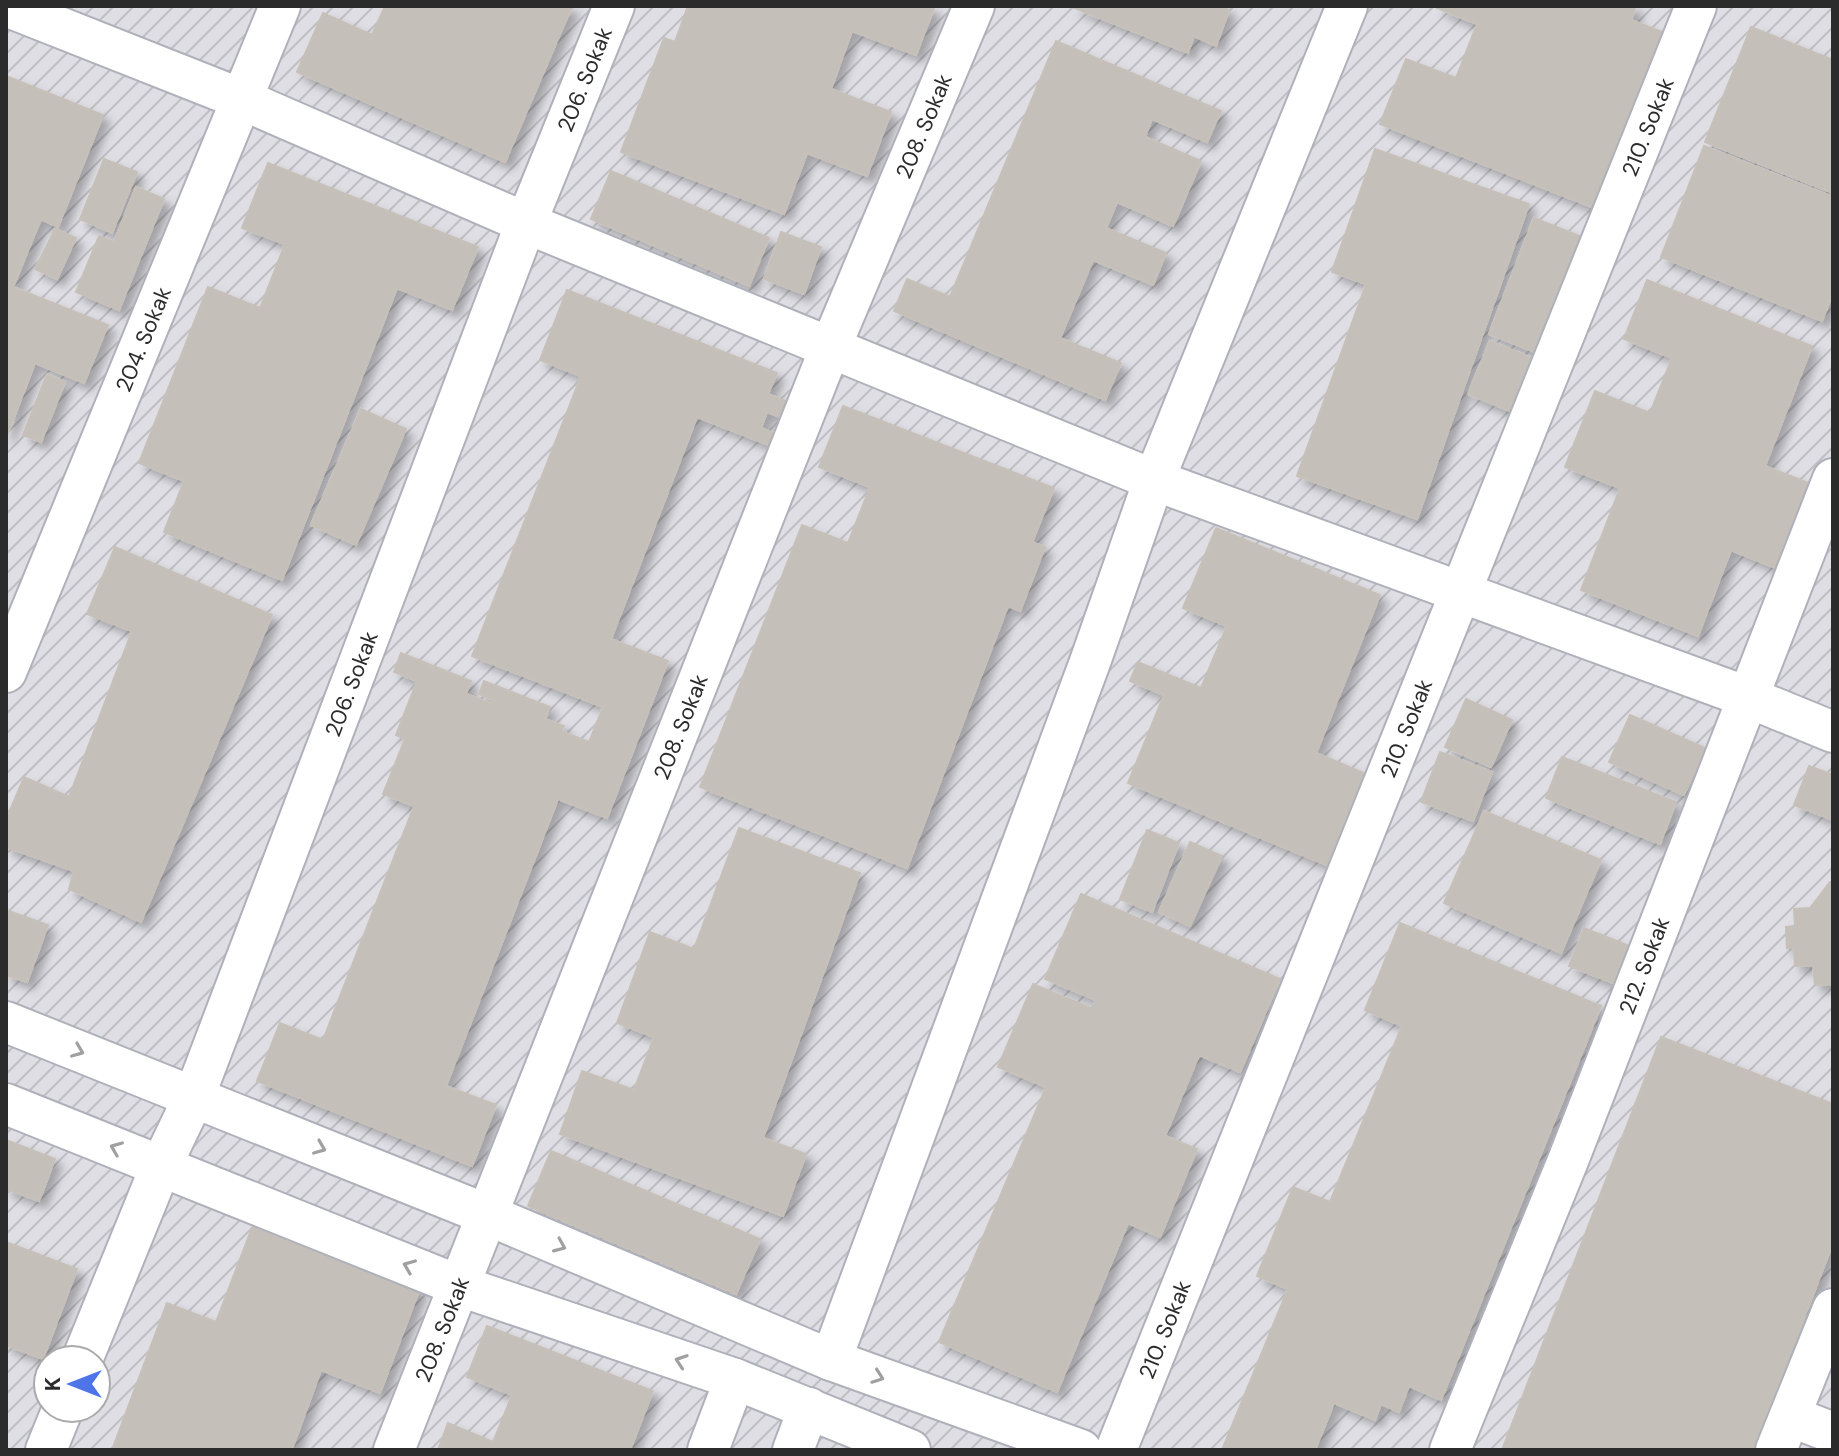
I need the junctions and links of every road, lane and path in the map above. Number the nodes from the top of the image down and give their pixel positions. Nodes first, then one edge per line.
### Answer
1 (6, 6) edge
2 (280, 6) edge
3 (614, 6) edge
4 (974, 6) edge
5 (1347, 6) edge
6 (1696, 6) edge
7 (241, 99) junction
8 (526, 223) junction
9 (831, 346) junction
10 (1833, 479) edge
11 (1154, 480) junction
12 (1459, 591) junction
13 (6, 672) edge
14 (1750, 698) junction
15 (1833, 732) edge
16 (6, 1022) edge
17 (194, 1097) junction
18 (6, 1104) edge
19 (161, 1166) junction
20 (488, 1215) junction
21 (460, 1286) junction
22 (1833, 1309) edge
23 (89, 1344) edge
24 (831, 1360) junction
25 (735, 1379) junction
26 (809, 1408) junction
27 (57, 1424) edge
28 (1783, 1433) edge
29 (1833, 1433) edge
30 (46, 1450) edge
31 (394, 1450) edge
32 (708, 1450) edge
33 (793, 1450) edge
34 (910, 1450) edge
35 (1081, 1450) edge
36 (1116, 1450) edge
37 (1450, 1450) edge

1 - 7 street
2 - 7 street, 204. Sokak
3 - 8 street, 206. Sokak
4 - 9 street, 208. Sokak
5 - 11 street
6 - 12 street, 210. Sokak
7 - 8 street
7 - 13 street, 204. Sokak
8 - 9 street
8 - 17 street, 206. Sokak
9 - 11 street
9 - 20 street, 208. Sokak
10 - 14 street, 212. Sokak
11 - 12 street
11 - 24 street
12 - 14 street
12 - 36 street, 210. Sokak
14 - 15 street
14 - 37 street, 212. Sokak
16 -> 17 street
17 - 19 street, 206. Sokak
17 -> 20 street
19 -> 18 street
21 -> 19 street
19 - 23 street, 206. Sokak
20 - 21 street, 208. Sokak
20 -> 24 street
25 -> 21 street
21 - 31 street, 208. Sokak
22 - 28 street
24 -> 35 street
25 - 26 street
25 - 32 street
26 - 33 street
26 - 34 street
27 - 30 street
28 - 29 street

